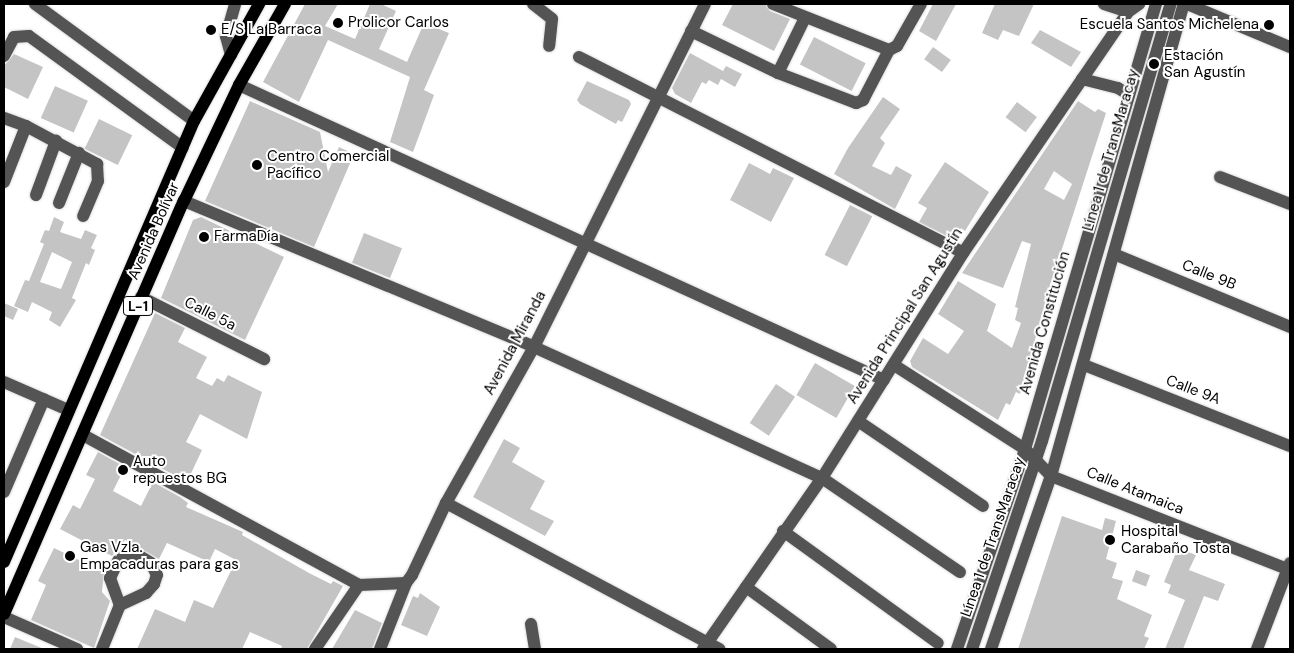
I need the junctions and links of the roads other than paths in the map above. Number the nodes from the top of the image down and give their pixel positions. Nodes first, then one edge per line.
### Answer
1 (35, 4) edge
2 (235, 4) edge
3 (285, 4) edge
4 (534, 4) edge
5 (705, 4) edge
6 (773, 4) edge
7 (921, 4) edge
8 (1104, 4) edge
9 (1139, 4) edge
10 (1156, 4) edge
11 (1171, 4) edge
12 (1185, 4) edge
13 (255, 5) edge
14 (1128, 12) junction
15 (806, 18) junction
16 (691, 31) junction
17 (1289, 44) edge
18 (549, 46) dead end
19 (889, 50) junction
20 (231, 55) junction
21 (4, 56) edge
22 (579, 58) dead end
23 (778, 73) junction
24 (1082, 79) junction
25 (239, 85) junction
26 (1129, 95) junction
27 (656, 97) junction
28 (4, 118) edge
29 (194, 121) junction
30 (26, 126) junction
31 (56, 141) junction
32 (183, 148) junction
33 (79, 153) junction
34 (1220, 177) dead end
35 (4, 182) edge
36 (36, 195) dead end
37 (184, 201) junction
38 (59, 202) dead end
39 (1290, 204) edge
40 (83, 216) dead end
41 (585, 240) junction
42 (963, 253) junction
43 (1114, 254) junction
44 (141, 298) junction
45 (1290, 327) edge
46 (534, 347) junction
47 (264, 359) dead end
48 (894, 365) junction
49 (1084, 365) junction
50 (884, 380) junction
51 (4, 382) edge
52 (44, 399) junction
53 (68, 410) junction
54 (858, 422) junction
55 (83, 435) junction
56 (1290, 446) edge
57 (1025, 449) junction
58 (1036, 460) junction
59 (1050, 476) junction
60 (822, 478) junction
61 (4, 492) edge
62 (446, 503) junction
63 (983, 506) dead end
64 (783, 531) junction
65 (4, 562) edge
66 (1289, 567) edge
67 (960, 572) dead end
68 (406, 583) junction
69 (359, 585) junction
70 (746, 587) junction
71 (120, 604) dead end
72 (4, 616) edge
73 (531, 624) dead end
74 (938, 642) dead end
75 (706, 645) edge
76 (77, 649) edge
77 (102, 649) edge
78 (316, 649) edge
79 (380, 649) edge
80 (535, 649) edge
81 (719, 649) edge
82 (831, 649) edge
83 (956, 649) edge
84 (972, 649) edge
85 (991, 649) edge
86 (1257, 649) edge

1 - 29 street
2 - 20 street
3 - 25 main road, Avenida Bolívar / L-1
4 - 18 street
5 - 16 street, Avenida Miranda
6 - 15 street
7 - 19 street
8 - 14 street
9 - 14 street, Avenida Principal San Agustín
10 - 26 street, Avenida Constitución
11 - 58 street, Línea 1 de TransMaracay
12 - 17 street
12 - 43 street
13 - 20 main road, Avenida Bolívar / L-1
14 - 24 street, Avenida Principal San Agustín
15 - 19 street
15 - 23 street
16 - 23 street
16 - 27 street, Avenida Miranda
19 - 23 street
20 - 29 main road, Avenida Bolívar / L-1
21 - 32 street
22 - 27 street
24 - 26 street
24 - 42 street, Avenida Principal San Agustín
25 - 37 main road, Avenida Bolívar / L-1
25 - 41 street
26 - 57 street, Avenida Constitución
27 - 41 street, Avenida Miranda
27 - 42 street
28 - 30 street
29 - 32 main road, Avenida Bolívar / L-1
30 - 31 street
30 - 35 street
31 - 33 street
31 - 36 street
32 - 53 main road, Avenida Bolívar / L-1
33 - 38 street
33 - 40 street
34 - 39 street
37 - 44 main road, Avenida Bolívar / L-1
37 - 46 street
41 - 46 street, Avenida Miranda
41 - 50 street
42 - 48 street, Avenida Principal San Agustín
43 - 45 street, Calle 9B
43 - 49 street
44 - 47 street, Calle 5a
44 - 55 main road, Avenida Bolívar / L-1
46 - 60 street
46 - 62 street, Avenida Miranda
48 - 50 street, Avenida Principal San Agustín
48 - 57 street
49 - 56 street, Calle 9A
49 - 59 street
50 - 54 street, Avenida Principal San Agustín
51 - 52 street
52 - 53 street
52 - 61 street
53 - 65 main road, Avenida Bolívar / L-1
54 - 60 street, Avenida Principal San Agustín
54 - 63 street
55 - 69 street
55 - 72 main road, Avenida Bolívar / L-1
57 - 58 street
57 - 83 street, Avenida Constitución
58 - 59 street
58 - 84 street, Línea 1 de TransMaracay
59 - 66 street, Calle Atamaica
59 - 85 street
60 - 64 street, Avenida Principal San Agustín
60 - 67 street
62 - 68 street, Avenida Miranda
62 - 75 street
64 - 70 street, Avenida Principal San Agustín
64 - 74 street
66 - 86 street
68 - 69 street
68 - 79 street, Avenida Miranda
69 - 78 street
70 - 75 street, Avenida Principal San Agustín
70 - 82 street
71 - 77 street
72 - 76 street
73 - 80 street
75 - 81 street

